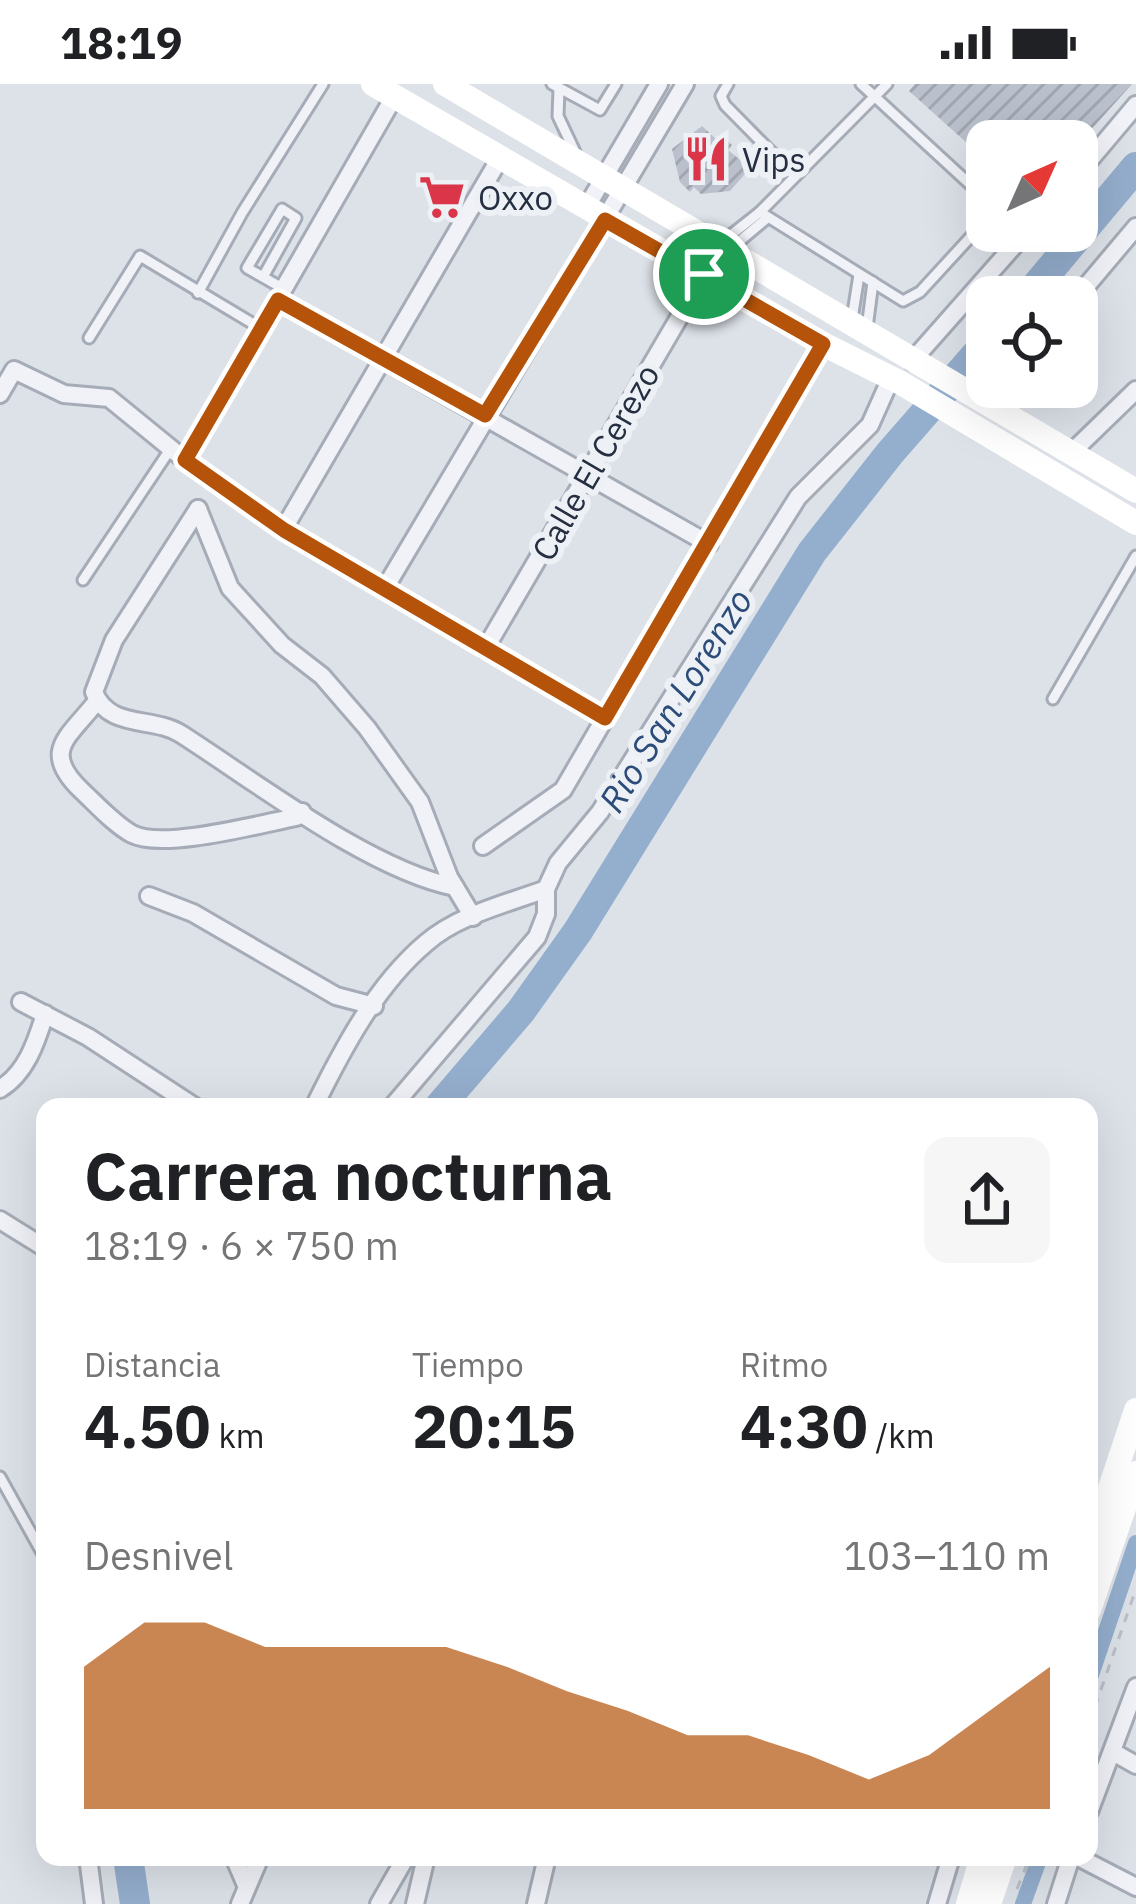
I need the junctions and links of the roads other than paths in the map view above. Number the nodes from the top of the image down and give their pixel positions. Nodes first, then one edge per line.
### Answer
1 (322, 84) edge
2 (445, 84) edge
3 (616, 84) edge
4 (659, 84) edge
5 (685, 84) edge
6 (728, 84) edge
7 (861, 84) edge
8 (886, 84) edge
9 (558, 86) edge
10 (384, 90) edge
11 (875, 97) junction
12 (1136, 105) edge
13 (1098, 150) edge
14 (500, 158) junction
15 (579, 161) junction
16 (795, 176) junction
17 (966, 181) edge
18 (614, 182) junction
19 (595, 214) junction
20 (763, 215) junction
21 (1136, 227) edge
22 (966, 242) edge
23 (725, 247) junction
24 (1010, 252) edge
25 (704, 274) junction
26 (859, 275) junction
27 (1095, 276) edge
28 (263, 278) junction
29 (873, 282) junction
30 (197, 293) junction
31 (281, 295) junction
32 (262, 329) junction
33 (859, 329) junction
34 (89, 338) dead end
35 (823, 344) junction
36 (384, 357) junction
37 (906, 372) junction
38 (1136, 390) edge
39 (0, 394) edge
40 (966, 396) edge
41 (988, 408) edge
42 (991, 408) edge
43 (485, 415) junction
44 (1071, 453) junction
45 (178, 454) junction
46 (589, 475) junction
47 (1136, 491) edge
48 (1136, 523) edge
49 (284, 530) junction
50 (709, 544) junction
51 (1136, 556) edge
52 (83, 580) dead end
53 (385, 588) junction
54 (485, 649) junction
55 (1053, 699) dead end
56 (98, 701) junction
57 (605, 718) junction
58 (302, 812) junction
59 (483, 846) dead end
60 (455, 886) junction
61 (546, 890) junction
62 (148, 896) dead end
63 (473, 917) junction
64 (21, 1002) dead end
65 (374, 1006) junction
66 (45, 1014) junction
67 (0, 1088) edge
68 (183, 1098) edge
69 (319, 1098) edge
70 (400, 1098) edge
71 (0, 1220) edge
72 (36, 1242) edge
73 (1136, 1410) edge
74 (1136, 1473) edge
75 (0, 1477) edge
76 (1098, 1511) edge
77 (36, 1542) edge
78 (1098, 1584) edge
79 (1135, 1694) edge
80 (1113, 1752) junction
81 (1136, 1765) edge
82 (1098, 1790) edge
83 (89, 1866) edge
84 (238, 1866) edge
85 (256, 1866) edge
86 (401, 1866) edge
87 (424, 1866) edge
88 (545, 1866) edge
89 (948, 1866) edge
90 (979, 1866) edge
91 (1002, 1866) edge
92 (1071, 1866) edge
93 (1093, 1866) edge
94 (246, 1885) junction
95 (1136, 1887) edge
96 (94, 1904) edge
97 (240, 1904) edge
98 (379, 1904) edge
99 (415, 1904) edge
100 (536, 1904) edge
101 (937, 1904) edge
102 (968, 1904) edge
103 (989, 1904) edge
104 (1056, 1904) edge

1 - 30 lane
2 - 15 main road
3 - 9 lane
4 - 18 street
5 - 18 street
6 - 16 lane
7 - 11 lane
8 - 11 lane
9 - 15 lane
10 - 14 main road
10 - 31 street
11 - 16 lane
11 - 17 lane
12 - 13 street
14 - 19 main road
14 - 36 street
15 - 18 main road
16 - 20 lane
18 - 19 street
18 - 23 main road
19 - 25 main road
19 - 43 street
20 - 23 lane
20 - 26 lane
21 - 27 street
22 - 29 lane
23 - 33 main road
24 - 37 street
25 - 35 main road
25 - 46 street, Calle El Cerezo
26 - 29 lane
26 - 33 lane
28 - 28 lane
28 - 31 lane
29 - 33 lane
30 - 32 lane
30 - 34 lane
31 - 32 street
31 - 36 street
32 - 45 street
33 - 37 main road
35 - 37 main road
35 - 50 street
36 - 43 street
36 - 49 street
37 - 40 main road
37 - 61 street
38 - 44 street
39 - 45 street
41 - 48 main road
42 - 44 main road
43 - 46 street
43 - 53 street
44 - 47 main road
45 - 49 street
45 - 52 lane
46 - 50 street
46 - 54 street, Calle El Cerezo
49 - 53 street
50 - 57 street
51 - 55 lane
53 - 54 street
54 - 57 street
56 - 58 street
56 - 58 street
56 - 60 street
57 - 59 street
58 - 60 street
60 - 63 street
61 - 63 street
61 - 70 street
62 - 65 street
63 - 65 street
64 - 66 street
65 - 69 street
66 - 67 street
66 - 68 street
71 - 72 street
73 - 76 main road
74 - 78 main road
75 - 77 lane
79 - 80 street
80 - 81 street
80 - 82 street
83 - 96 street
84 - 94 street
85 - 94 street
86 - 98 street
87 - 99 street
88 - 100 street
89 - 101 street
90 - 102 main road
91 - 103 main road
92 - 104 street
93 - 95 street
94 - 97 street

